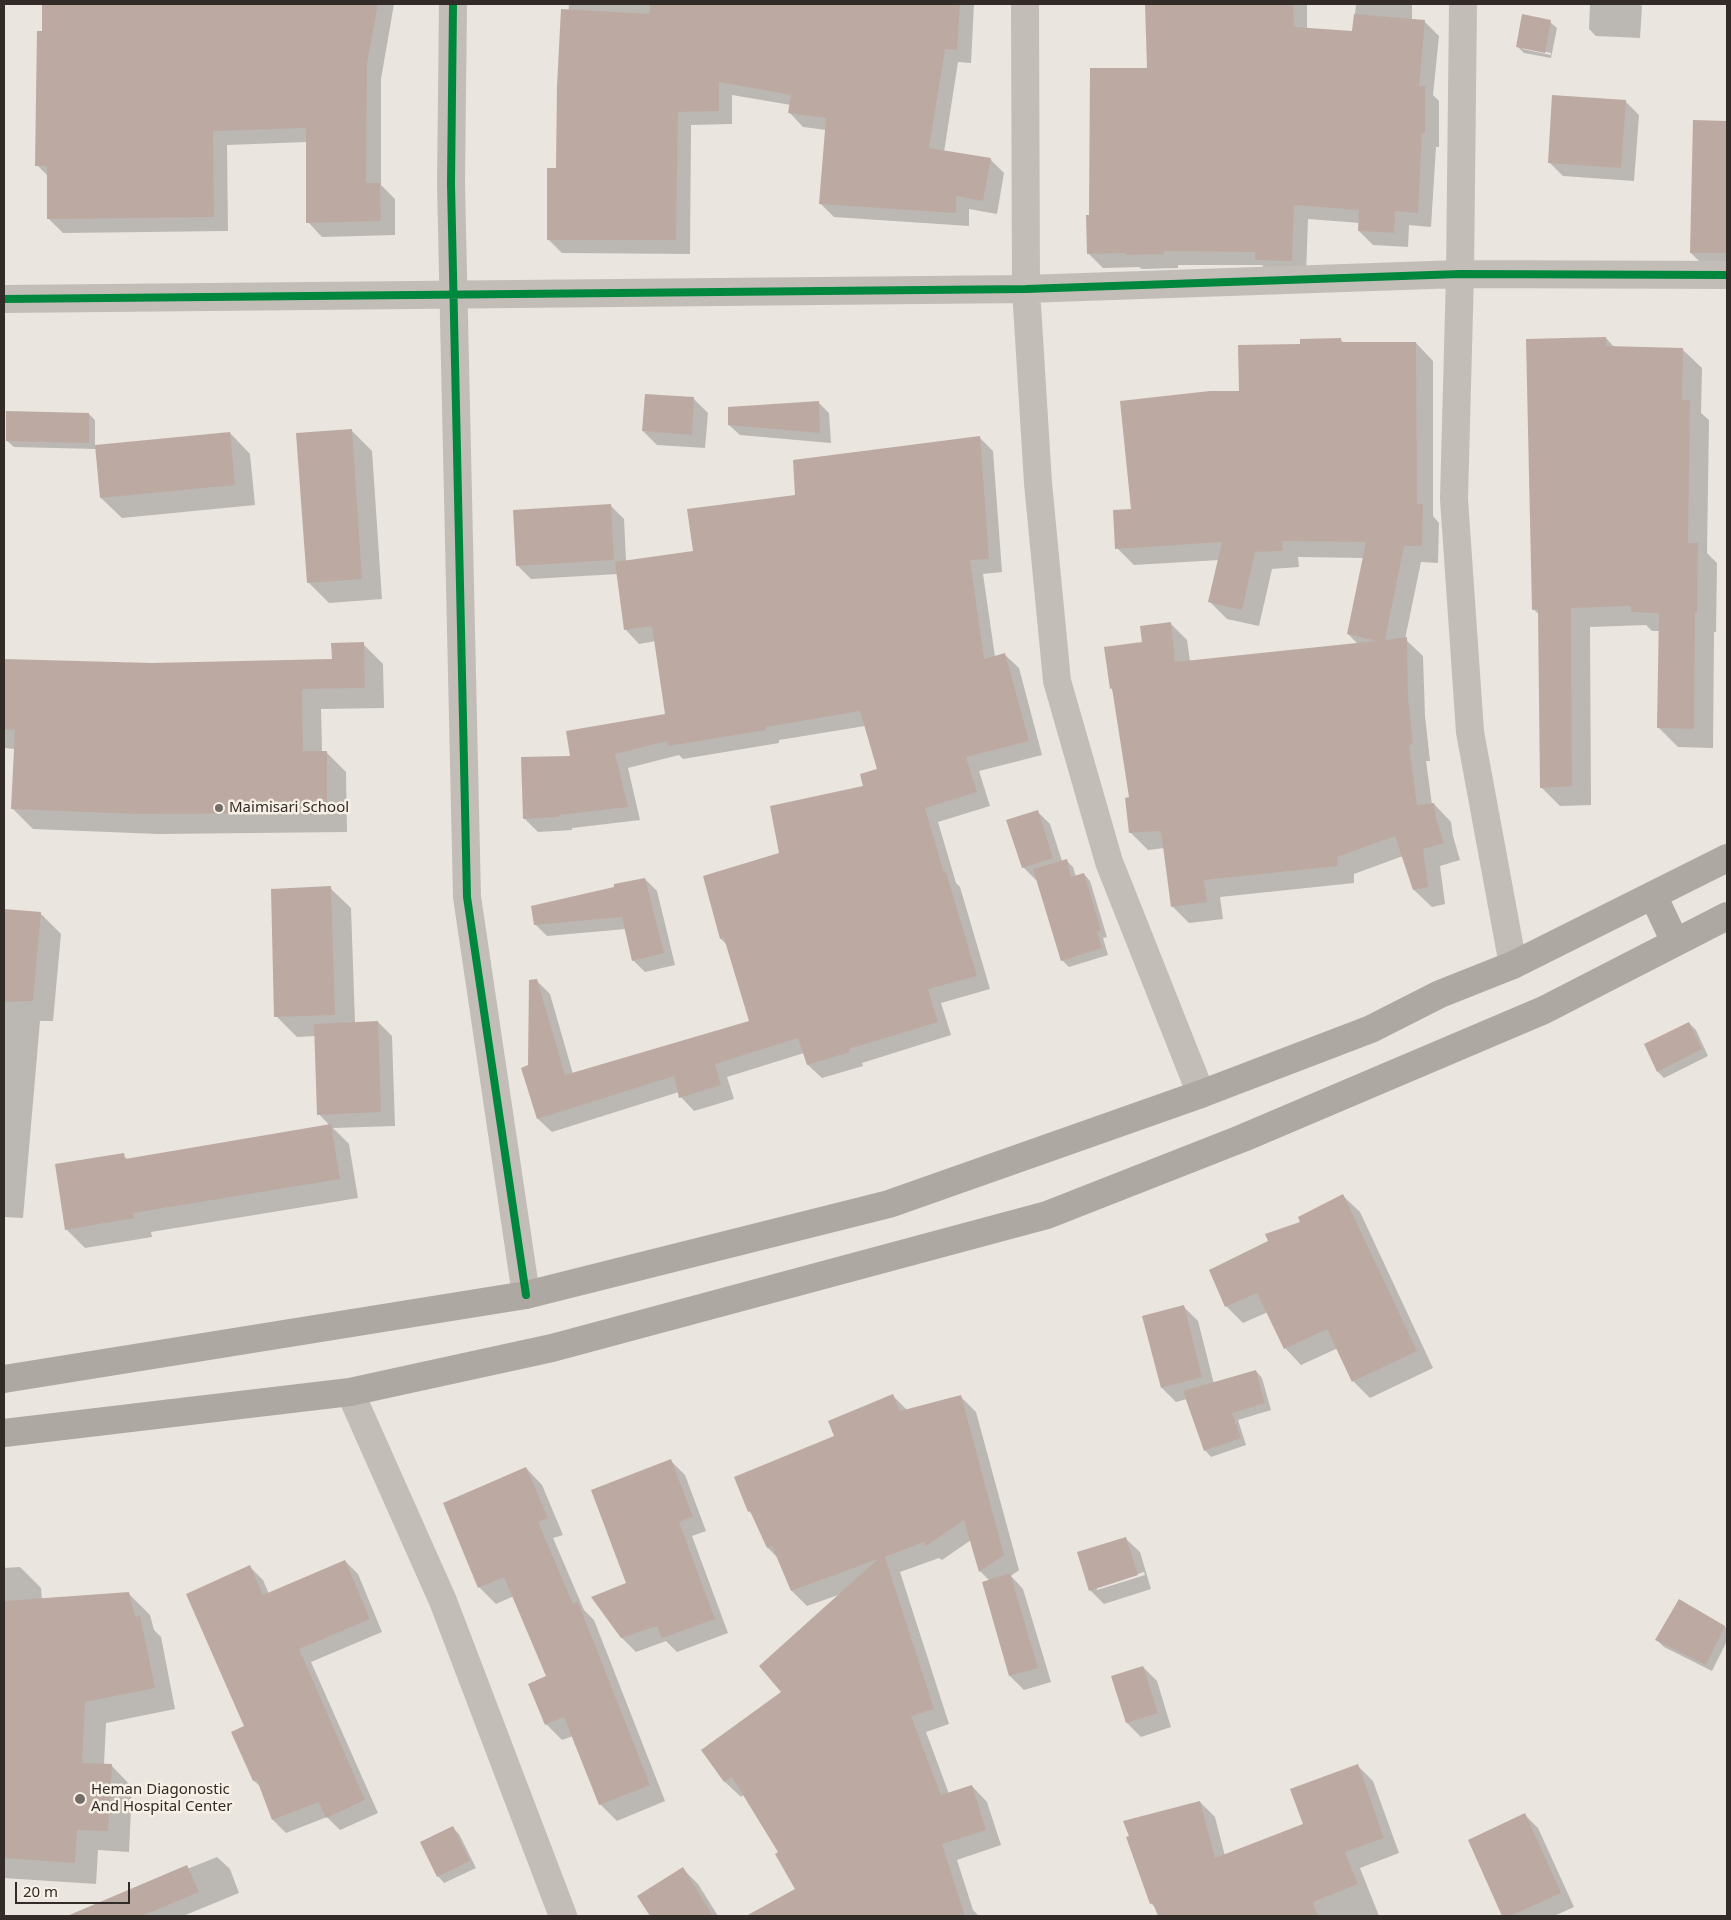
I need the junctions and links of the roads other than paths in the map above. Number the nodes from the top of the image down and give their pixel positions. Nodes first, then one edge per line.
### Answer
1 (453, 4) edge
2 (1025, 4) edge
3 (1463, 4) edge
4 (1460, 274) junction
5 (1727, 275) edge
6 (1026, 289) junction
7 (453, 295) junction
8 (4, 299) edge
9 (1727, 858) edge
10 (1653, 896) junction
11 (1727, 916) edge
12 (1676, 942) junction
13 (1513, 965) junction
14 (1201, 1094) junction
15 (526, 1295) junction
16 (4, 1379) edge
17 (350, 1392) junction
18 (4, 1433) edge
19 (562, 1916) edge

1 - 7 street
2 - 6 street
3 - 4 street
4 - 5 street
4 - 6 street
4 - 13 street
6 - 7 street
6 - 14 street
7 - 8 street
7 - 15 street
9 - 10 highway
10 - 12 highway
10 - 13 highway
11 - 12 highway
12 - 17 highway
13 - 14 highway
14 - 15 highway
15 - 16 highway
17 - 18 highway
17 - 19 street

